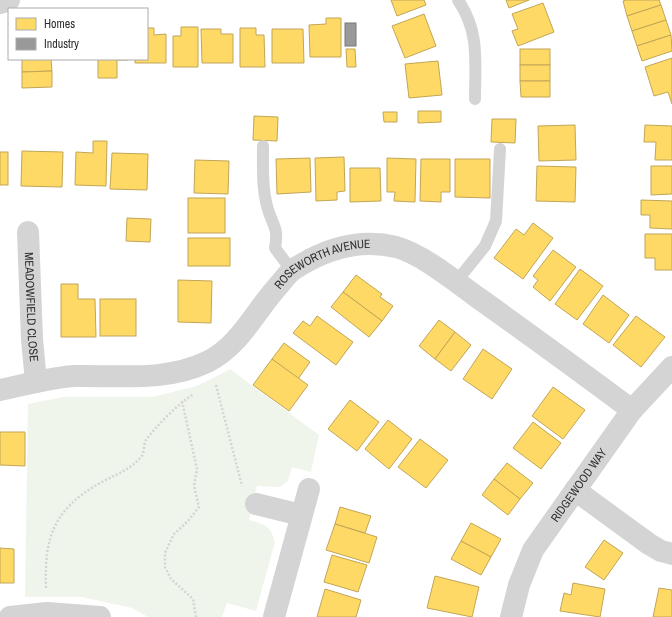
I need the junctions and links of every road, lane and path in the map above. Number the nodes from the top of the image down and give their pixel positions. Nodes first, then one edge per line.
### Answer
1 (8, 0) edge
2 (458, 0) edge
3 (0, 3) edge
4 (475, 99) dead end
5 (263, 146) dead end
6 (500, 149) dead end
7 (28, 232) dead end
8 (292, 271) junction
9 (456, 282) junction
10 (208, 362) junction
11 (672, 367) edge
12 (36, 382) junction
13 (0, 390) edge
14 (195, 393) dead end
15 (182, 401) junction
16 (632, 410) junction
17 (309, 490) dead end
18 (575, 490) junction
19 (256, 504) joint
20 (301, 516) junction
21 (672, 554) edge
22 (47, 613) junction
23 (10, 617) edge
24 (100, 617) edge
25 (196, 617) edge
26 (274, 617) edge
27 (511, 617) edge

1 - 3 street
2 - 4 lane
5 - 8 lane
6 - 9 lane
7 - 12 street, MEADOWFIELD CLOSE
8 - 9 street, ROSEWORTH AVENUE
8 - 10 street, ROSEWORTH AVENUE
9 - 16 street, ROSEWORTH AVENUE
10 - 12 street, ROSEWORTH AVENUE
10 - 19 path
11 - 16 street, RIDGEWOOD WAY
12 - 13 street, ROSEWORTH AVENUE
14 - 15 path
15 - 22 path
15 - 25 path
16 - 18 street, RIDGEWOOD WAY
17 - 20 street
18 - 21 street
18 - 27 street, RIDGEWOOD WAY
19 - 20 street
20 - 26 street
22 - 23 street
22 - 24 street

